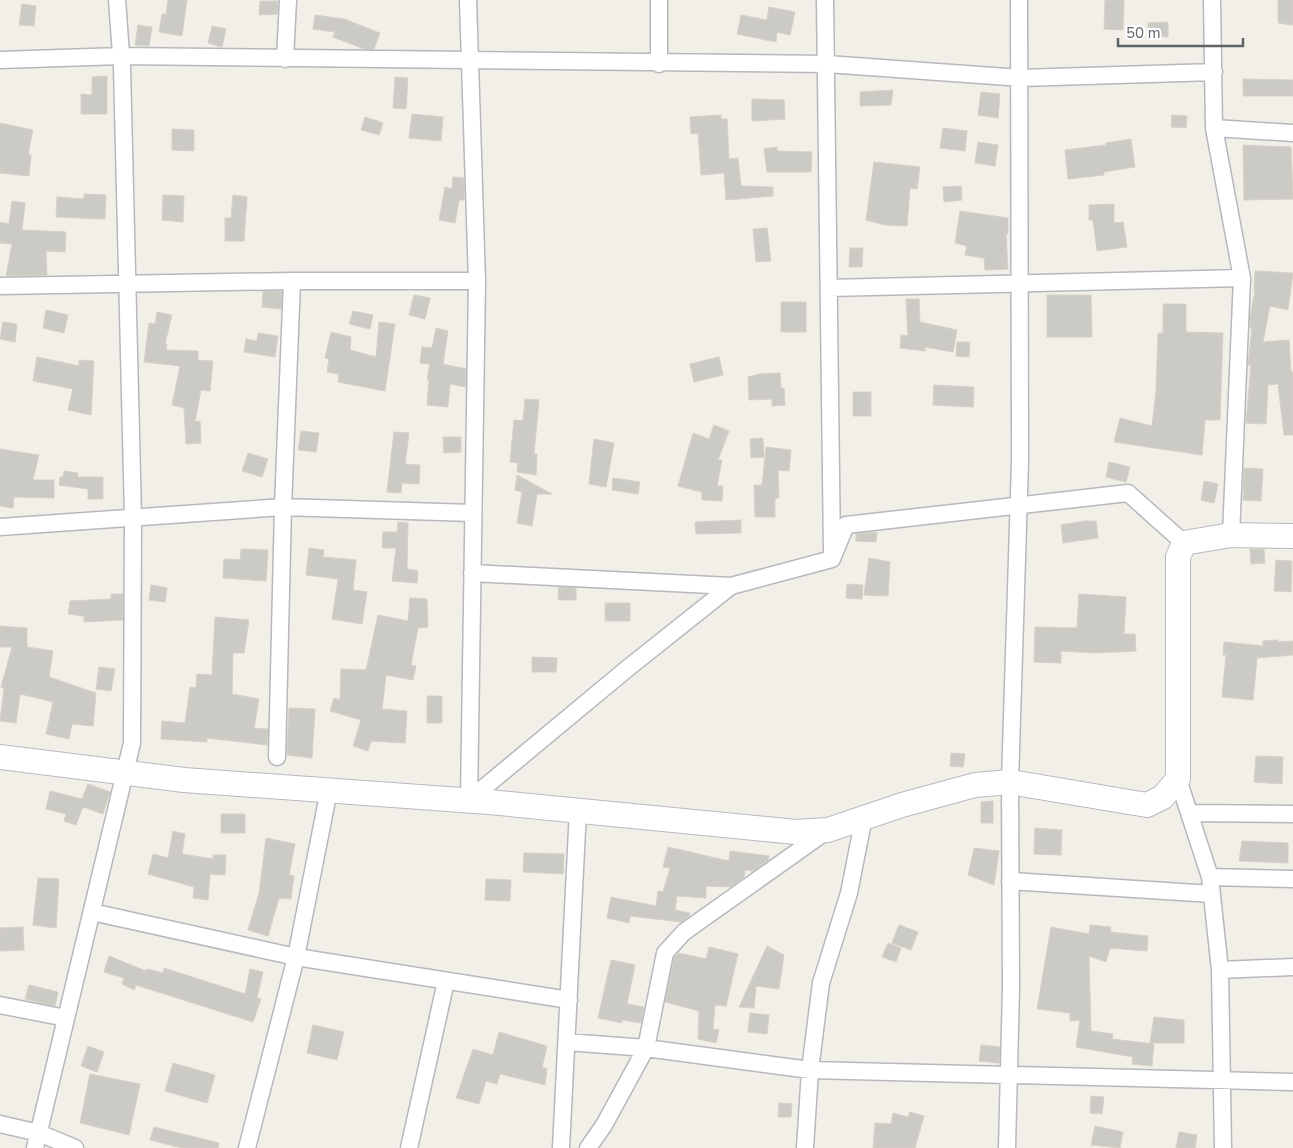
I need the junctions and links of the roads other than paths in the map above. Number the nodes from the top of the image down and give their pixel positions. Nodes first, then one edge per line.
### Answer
1 (118, 0) edge
2 (288, 0) edge
3 (468, 0) edge
4 (659, 0) edge
5 (825, 0) edge
6 (1019, 0) edge
7 (1212, 0) edge
8 (121, 56) junction
9 (285, 59) junction
10 (0, 60) edge
11 (471, 60) junction
12 (659, 64) junction
13 (827, 64) junction
14 (1214, 72) junction
15 (1021, 78) junction
16 (1214, 128) junction
17 (1293, 133) edge
18 (1242, 278) junction
19 (292, 281) junction
20 (477, 281) junction
21 (127, 284) junction
22 (1020, 284) junction
23 (0, 286) edge
24 (829, 288) junction
25 (1018, 505) junction
26 (283, 507) junction
27 (472, 513) junction
28 (133, 516) junction
29 (0, 527) edge
30 (1231, 535) junction
31 (1293, 536) edge
32 (1184, 543) junction
33 (832, 559) junction
34 (472, 573) junction
35 (731, 586) junction
36 (277, 756) dead end
37 (0, 757) edge
38 (125, 772) junction
39 (1178, 779) junction
40 (1010, 782) junction
41 (329, 790) junction
42 (469, 800) junction
43 (578, 810) junction
44 (1189, 813) junction
45 (1293, 814) edge
46 (864, 817) junction
47 (828, 830) junction
48 (1210, 876) junction
49 (1293, 880) edge
50 (1010, 881) junction
51 (1212, 894) junction
52 (92, 912) junction
53 (296, 957) junction
54 (1293, 967) edge
55 (1220, 970) junction
56 (446, 981) junction
57 (569, 1000) junction
58 (0, 1005) edge
59 (66, 1018) junction
60 (567, 1042) junction
61 (646, 1048) junction
62 (810, 1070) junction
63 (1009, 1074) junction
64 (1221, 1080) junction
65 (1293, 1082) edge
66 (0, 1124) edge
67 (37, 1141) edge
68 (75, 1148) edge
69 (247, 1148) edge
70 (409, 1148) edge
71 (561, 1148) edge
72 (588, 1148) edge
73 (805, 1148) edge
74 (1007, 1148) edge
75 (1223, 1148) edge

1 - 8 street
2 - 9 street
3 - 11 street
4 - 12 street
5 - 13 street
6 - 15 street
7 - 14 street
8 - 9 street
8 - 10 street
8 - 21 street
9 - 11 street
11 - 12 street
11 - 20 street
12 - 13 street
13 - 15 street
13 - 24 street
14 - 15 street
14 - 16 street
15 - 22 street
16 - 17 street
16 - 18 street
18 - 22 street
18 - 30 street
19 - 20 street
19 - 21 street
19 - 26 street
20 - 27 street
21 - 23 street
21 - 28 street
22 - 24 street
22 - 25 street
24 - 33 street
25 - 32 street
25 - 33 street
25 - 40 street
26 - 27 street
26 - 28 street
26 - 36 street
27 - 34 street
28 - 29 street
28 - 38 street
30 - 31 street
30 - 32 street
32 - 39 street
33 - 35 street
34 - 35 street
34 - 42 street
35 - 42 street
37 - 38 street
38 - 41 street
38 - 52 street
39 - 40 street
39 - 44 street
40 - 46 street
40 - 50 street
41 - 42 street
41 - 53 street
42 - 43 street
43 - 47 street
43 - 57 street
44 - 45 street
44 - 48 street
46 - 47 street
46 - 62 street
47 - 61 street
48 - 49 street
48 - 51 street
50 - 51 street
50 - 63 street
51 - 55 street
52 - 53 street
52 - 59 street
53 - 56 street
53 - 69 street
54 - 55 street
55 - 64 street
56 - 57 street
56 - 70 street
57 - 60 street
58 - 59 street
59 - 67 street
60 - 61 street
60 - 71 street
61 - 62 street
61 - 72 street
62 - 63 street
62 - 73 street
63 - 64 street
63 - 74 street
64 - 65 street
64 - 75 street
66 - 67 street
67 - 68 street

